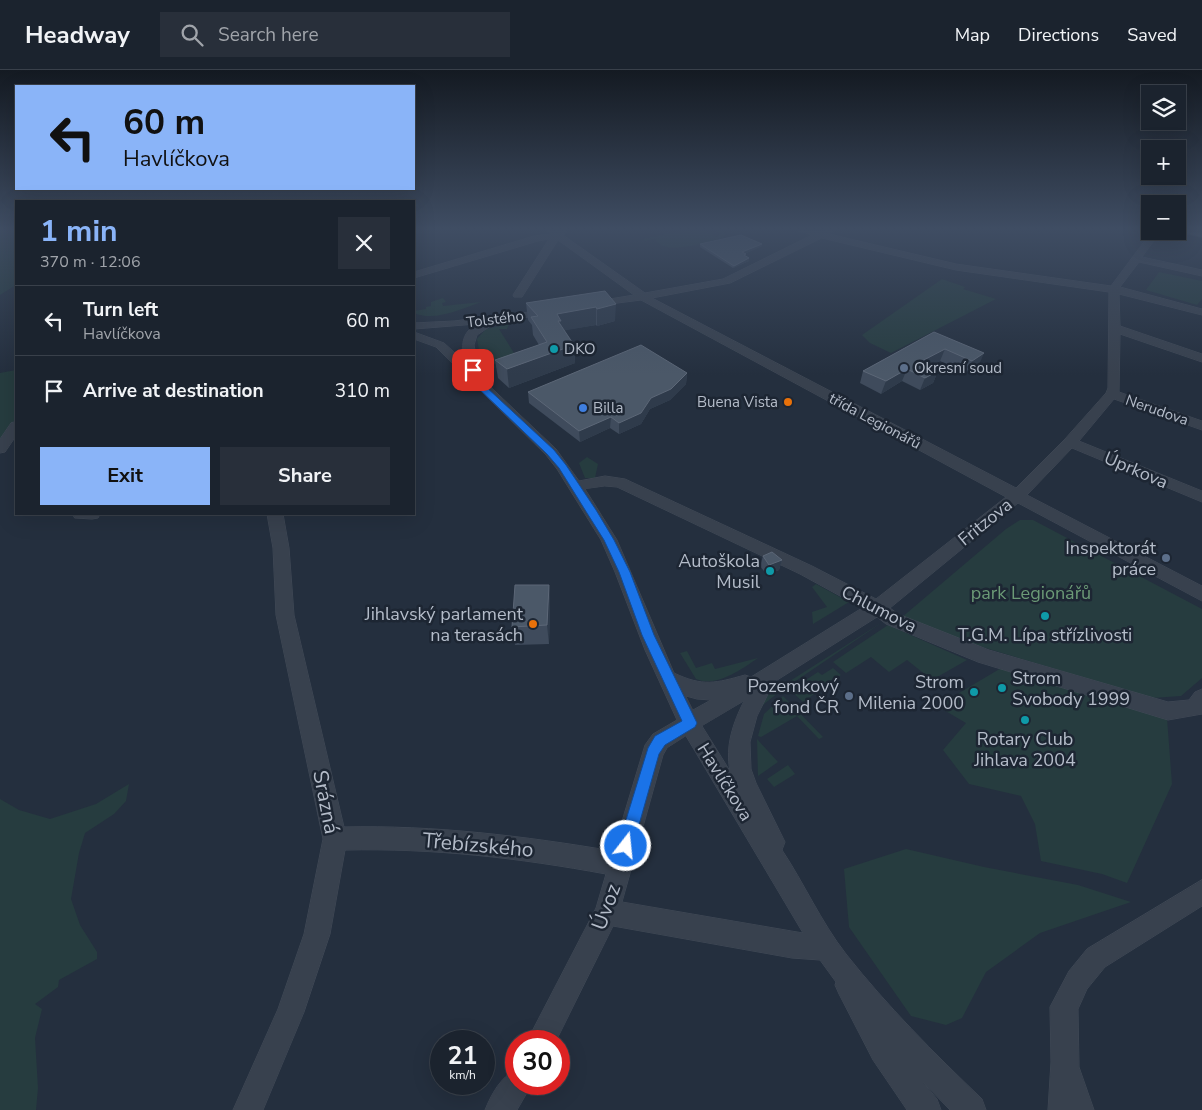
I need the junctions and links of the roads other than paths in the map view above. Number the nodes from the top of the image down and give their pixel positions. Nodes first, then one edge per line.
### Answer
1 (527, 278) edge
2 (617, 278) edge
3 (735, 278) edge
4 (1032, 278) edge
5 (1122, 278) edge
6 (1114, 289) junction
7 (518, 295) dead end
8 (643, 296) junction
9 (583, 306) edge
10 (564, 310) edge
11 (1202, 312) edge
12 (504, 318) junction
13 (415, 326) edge
14 (1114, 328) junction
15 (453, 332) junction
16 (415, 335) edge
17 (1202, 358) edge
18 (458, 362) junction
19 (471, 362) junction
20 (474, 378) junction
21 (1112, 394) junction
22 (1202, 426) edge
23 (15, 428) edge
24 (1070, 442) junction
25 (0, 450) edge
26 (576, 486) junction
27 (1017, 496) junction
28 (1202, 497) edge
29 (275, 515) edge
30 (1202, 594) edge
31 (877, 608) junction
32 (767, 677) junction
33 (667, 678) junction
34 (1198, 703) edge
35 (690, 723) junction
36 (335, 839) junction
37 (620, 864) junction
38 (786, 878) junction
39 (1202, 892) edge
40 (607, 912) junction
41 (830, 954) junction
42 (547, 1030) edge
43 (1065, 1062) junction
44 (510, 1095) edge
45 (919, 1104) edge
46 (248, 1110) edge
47 (500, 1110) edge
48 (970, 1110) edge
49 (1062, 1110) edge
50 (1079, 1110) edge

1 - 7 street
2 - 8 street, třída Legionářů
3 - 8 street
4 - 6 street
5 - 6 street
6 - 11 street
6 - 14 street
8 - 9 street
8 - 27 street, třída Legionářů
10 - 12 street, Tolstého
12 - 15 street, Tolstého
12 - 19 street
13 - 15 street, Tolstého
14 - 17 street
14 - 21 street
15 - 18 street, Havlíčkova
15 - 19 street
16 - 18 street, Havlíčkova
18 - 20 street, Havlíčkova
19 - 20 street
20 - 26 street, Havlíčkova
21 - 22 street, Nerudova
21 - 24 street, Fritzova
23 - 25 street
24 - 27 street, Fritzova
24 - 28 street, Úprkova
26 - 31 street, Chlumova
26 - 33 street, Havlíčkova
27 - 30 street, třída Legionářů
27 - 31 street, Fritzova
29 - 36 street, Srázná
31 - 32 street, Fritzova
31 - 34 street, Chlumova
32 - 33 street
32 - 35 street, Fritzova
32 - 38 street
33 - 35 street, Havlíčkova
35 - 37 street, Úvoz
35 - 38 street, Havlíčkova
36 - 37 street, Třebízského
36 - 46 street, Srázná
37 - 40 street, Úvoz
38 - 41 street, Havlíčkova
39 - 43 street
40 - 41 street
40 - 42 street, Úvoz
41 - 45 street, Havlíčkova
41 - 48 street, Havlíčkova
43 - 49 street
43 - 50 street
44 - 47 street

